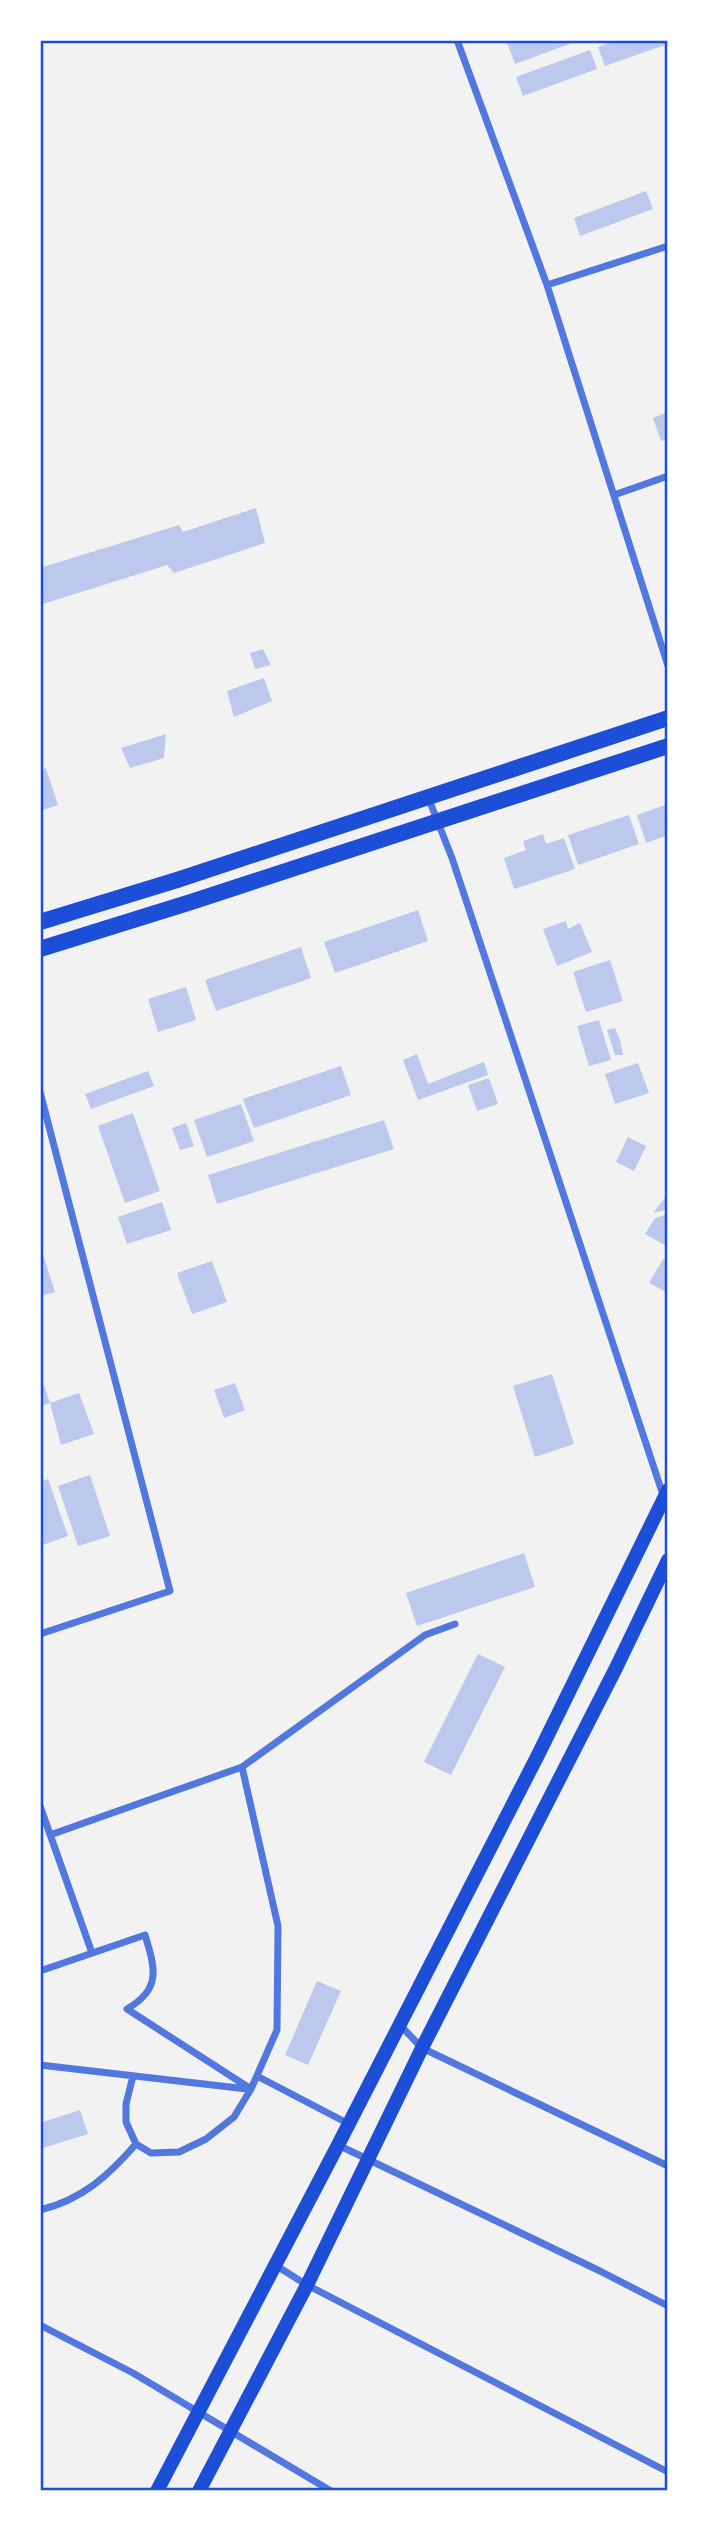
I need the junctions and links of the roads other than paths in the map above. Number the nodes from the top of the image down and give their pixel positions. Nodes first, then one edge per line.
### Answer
1 (457, 40) edge
2 (668, 246) edge
3 (547, 285) junction
4 (668, 476) edge
5 (614, 495) junction
6 (668, 666) edge
7 (668, 718) edge
8 (668, 746) edge
9 (428, 797) junction
10 (437, 820) junction
11 (40, 922) edge
12 (40, 949) edge
13 (40, 1092) edge
14 (667, 1499) edge
15 (668, 1560) edge
16 (455, 1624) dead end
17 (40, 1634) edge
18 (242, 1767) junction
19 (40, 1806) edge
20 (50, 1835) junction
21 (92, 1953) junction
22 (40, 1971) edge
23 (399, 2025) junction
24 (422, 2048) junction
25 (40, 2065) edge
26 (133, 2076) junction
27 (257, 2076) junction
28 (251, 2089) junction
29 (349, 2124) junction
30 (136, 2144) junction
31 (338, 2145) junction
32 (367, 2161) junction
33 (668, 2166) edge
34 (40, 2210) edge
35 (275, 2264) junction
36 (307, 2285) junction
37 (668, 2306) edge
38 (40, 2325) edge
39 (199, 2412) junction
40 (230, 2433) junction
41 (668, 2472) edge
42 (157, 2491) edge
43 (199, 2491) edge
44 (331, 2491) edge

1 - 3 street
2 - 3 street
3 - 5 street
4 - 5 street
5 - 6 street
7 - 9 highway
8 - 10 highway
9 - 10 street
9 - 11 highway
10 - 12 highway
10 - 14 street
13 - 17 street
14 - 23 main road
15 - 24 main road
16 - 18 street
18 - 20 street
18 - 27 street
19 - 20 street
20 - 21 street
21 - 22 street
21 - 28 street
23 - 24 street
23 - 29 main road
24 - 32 main road
24 - 33 street
25 - 26 street
26 - 28 street
26 - 30 street
27 - 28 street
27 - 29 street
28 - 30 street
29 - 31 main road
30 - 34 street
31 - 32 street
31 - 35 main road
32 - 36 main road
32 - 37 street
35 - 36 street
35 - 39 main road
36 - 40 main road
36 - 41 street
38 - 39 street
39 - 40 street
39 - 42 main road
40 - 43 main road
40 - 44 street

